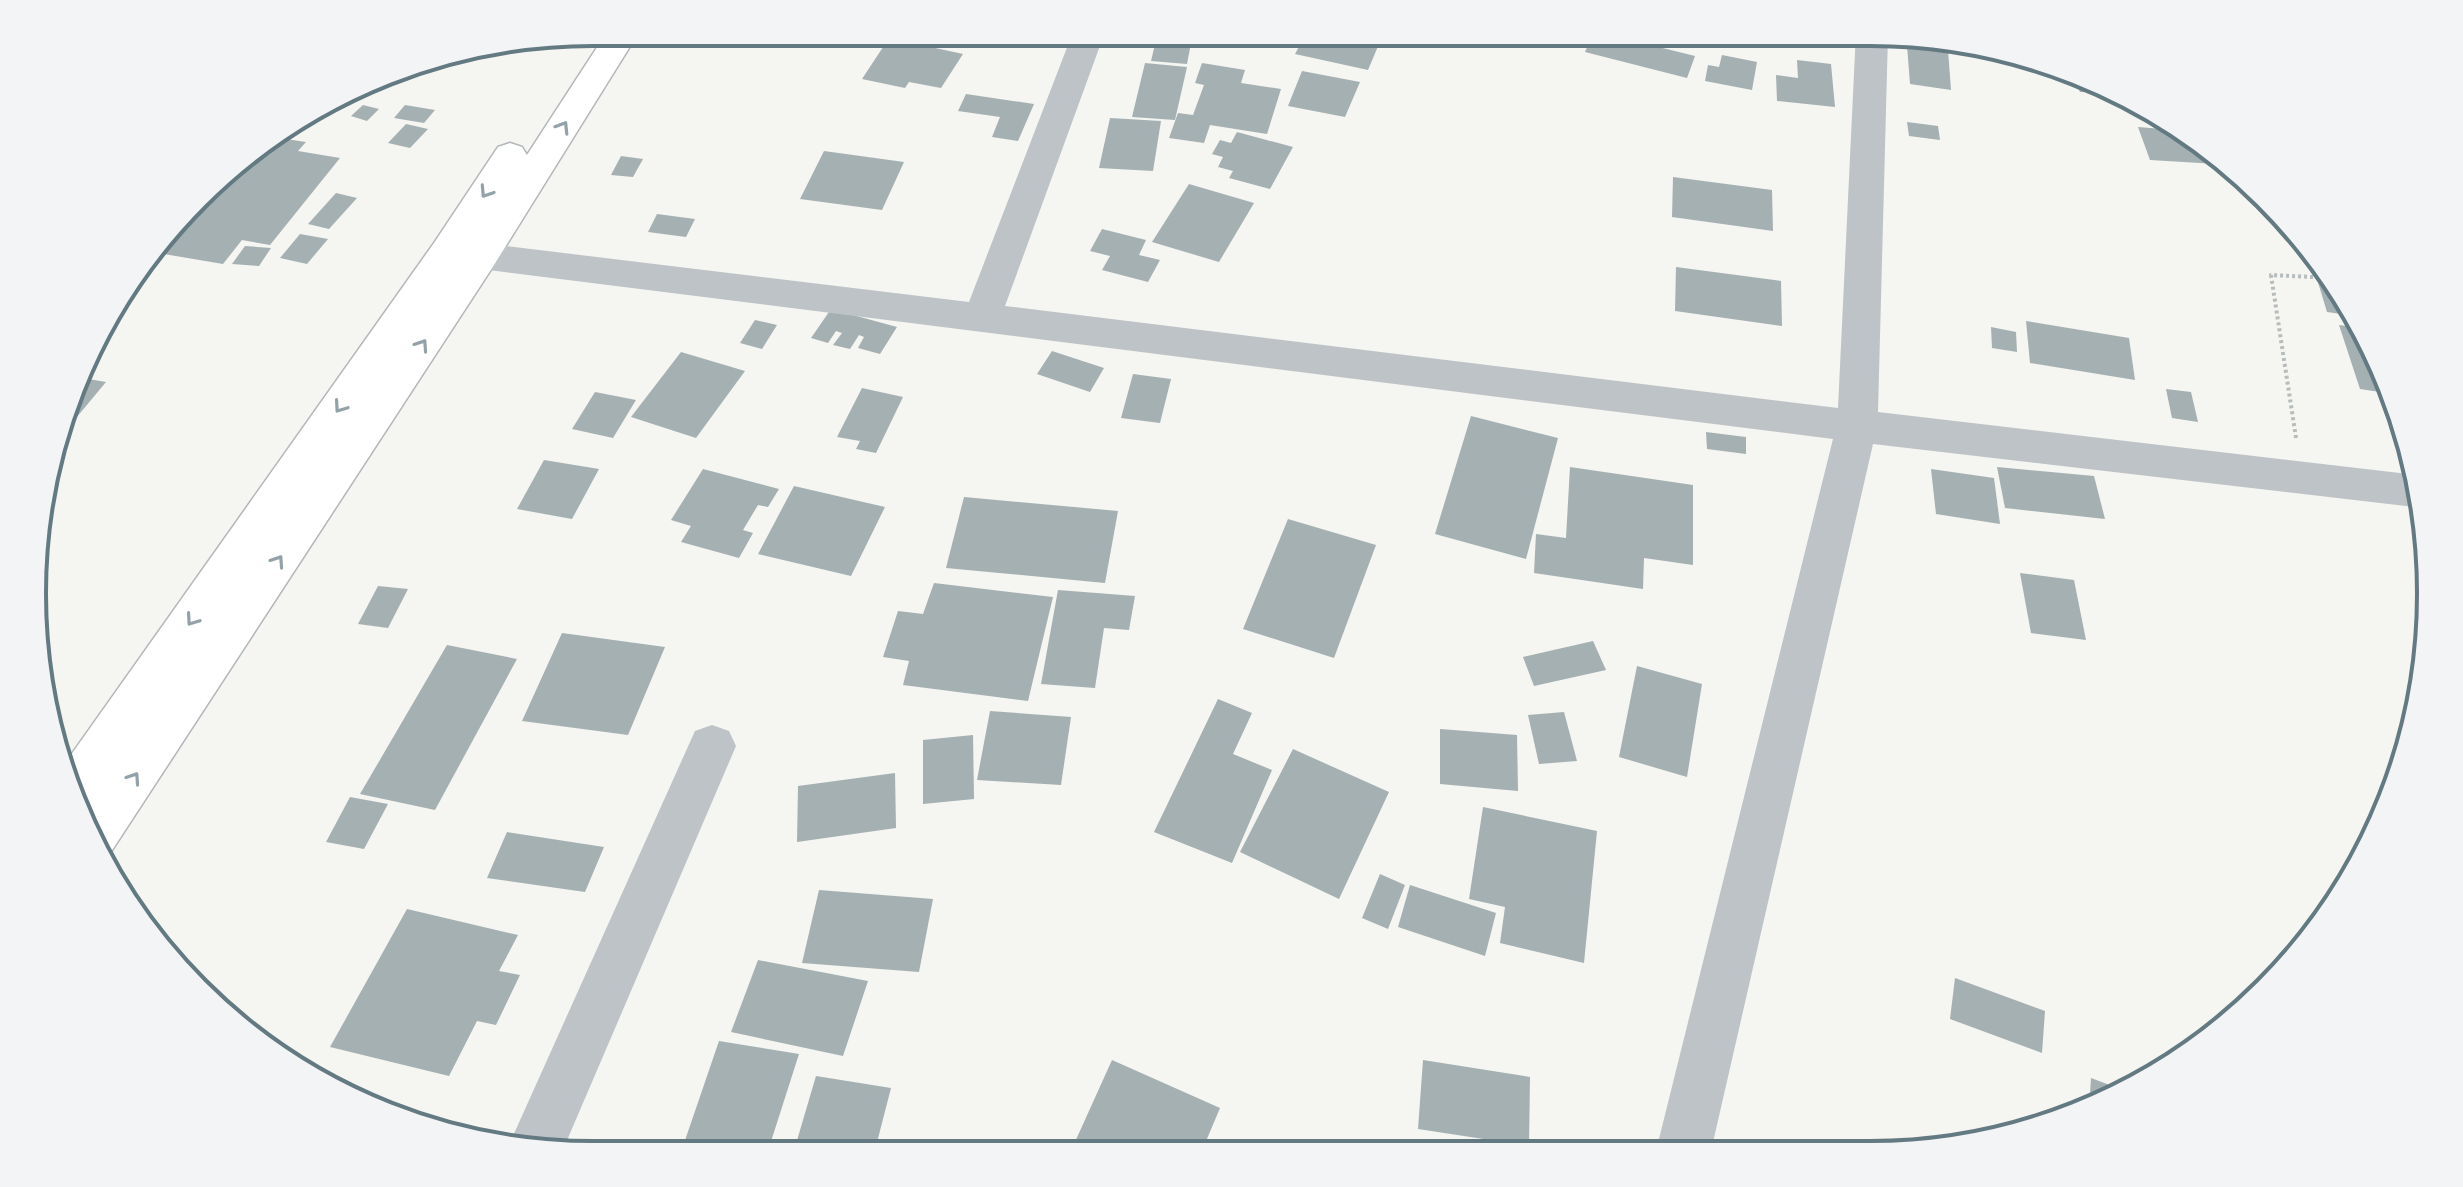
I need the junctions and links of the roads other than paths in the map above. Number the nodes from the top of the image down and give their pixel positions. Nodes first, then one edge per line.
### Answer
1 (581, 46) edge
2 (614, 46) edge
3 (1084, 46) edge
4 (1871, 46) edge
5 (481, 256) junction
6 (982, 317) junction
7 (1857, 426) junction
8 (2407, 490) edge
9 (712, 746) dead end
10 (80, 782) edge
11 (99, 829) edge
12 (540, 1138) edge
13 (1685, 1141) edge

1 -> 10 main road
5 -> 2 main road
3 - 6 street
4 - 7 street
5 - 6 street
11 -> 5 main road
6 - 7 street
7 - 8 street
7 - 13 street
9 - 12 street

